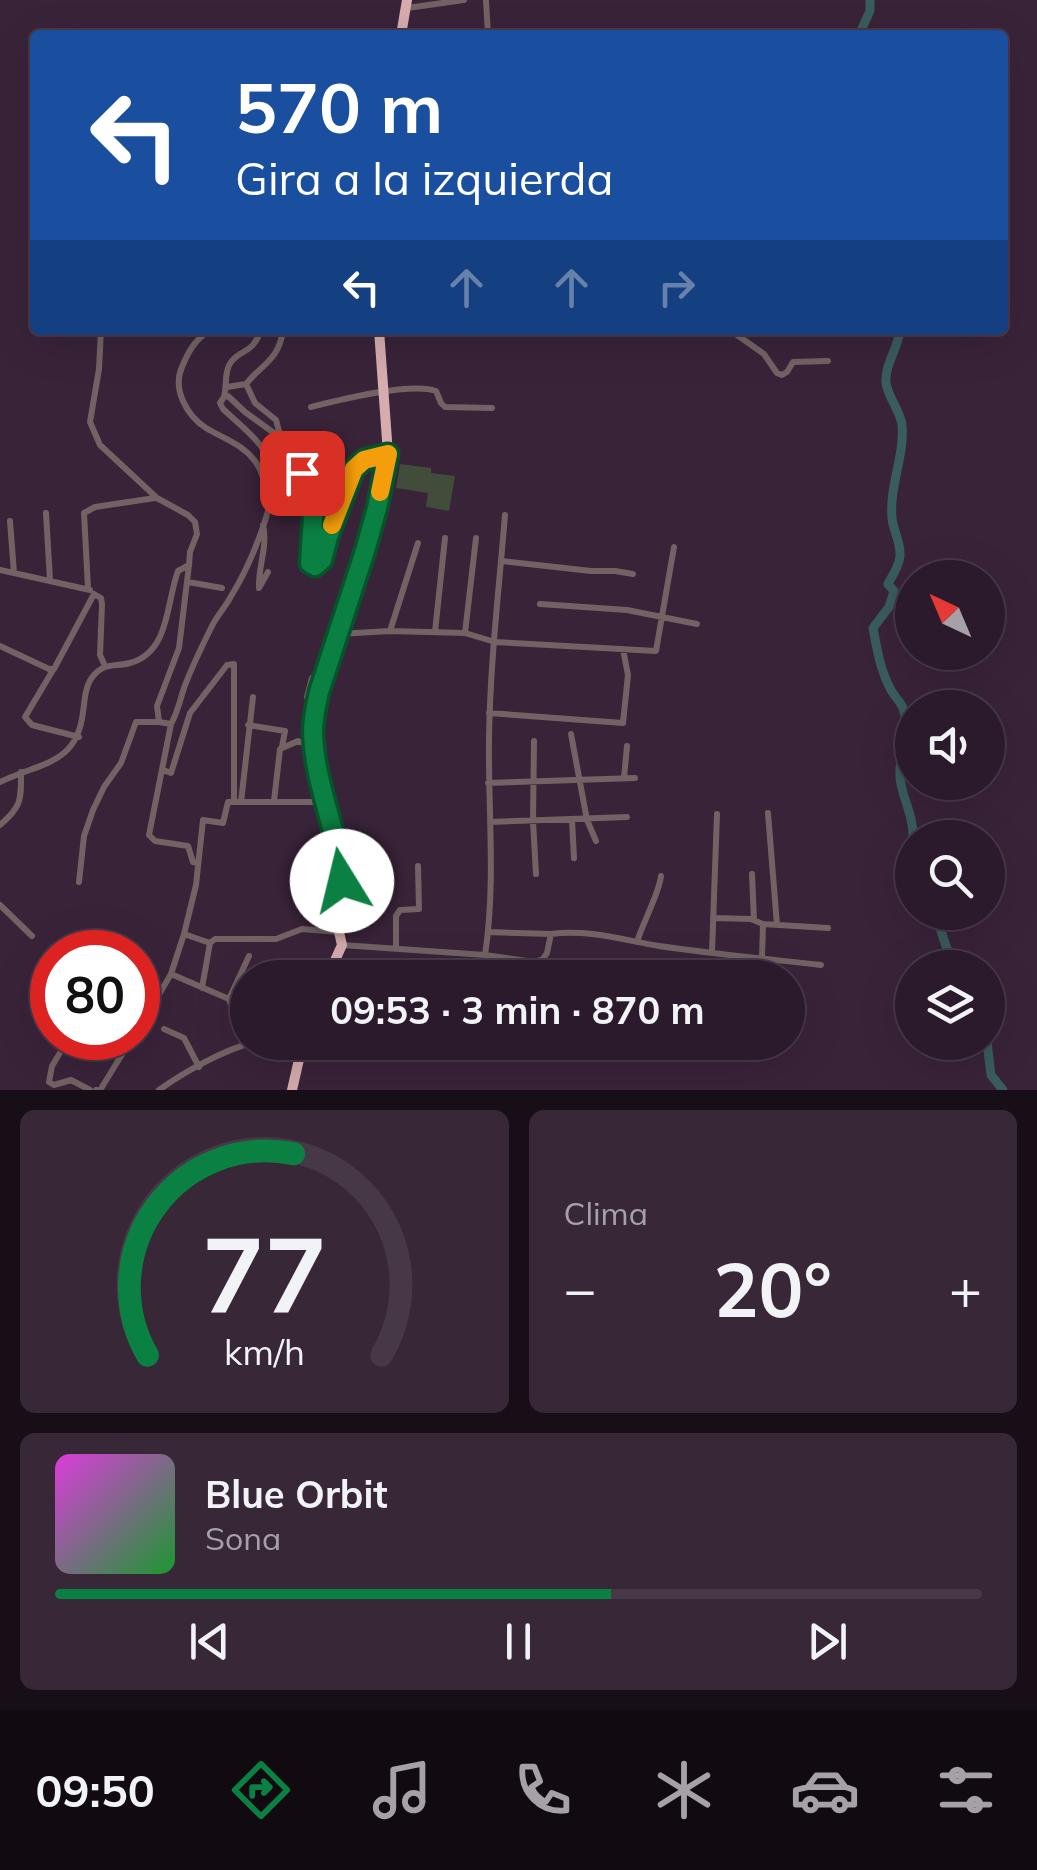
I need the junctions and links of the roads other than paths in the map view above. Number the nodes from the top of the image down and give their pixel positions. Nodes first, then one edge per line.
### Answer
1 (464, 0) edge
2 (486, 0) edge
3 (407, 4) edge
4 (402, 30) edge
5 (488, 30) edge
6 (101, 335) edge
7 (203, 335) edge
8 (258, 335) edge
9 (283, 335) edge
10 (380, 335) edge
11 (737, 335) edge
12 (828, 361) dead end
13 (246, 384) junction
14 (227, 387) junction
15 (384, 393) junction
16 (224, 397) junction
17 (311, 407) dead end
18 (492, 408) dead end
19 (280, 436) junction
20 (388, 454) junction
21 (157, 498) junction
22 (269, 511) junction
23 (46, 513) dead end
24 (506, 515) dead end
25 (10, 521) dead end
26 (263, 525) junction
27 (445, 538) dead end
28 (476, 538) dead end
29 (418, 542) dead end
30 (674, 547) dead end
31 (502, 561) junction
32 (189, 565) junction
33 (0, 570) edge
34 (268, 572) dead end
35 (14, 573) junction
36 (633, 574) dead end
37 (50, 580) junction
38 (188, 582) junction
39 (222, 588) dead end
40 (91, 591) junction
41 (540, 604) dead end
42 (662, 616) junction
43 (697, 624) dead end
44 (390, 630) junction
45 (436, 632) junction
46 (465, 633) junction
47 (338, 634) junction
48 (495, 642) junction
49 (0, 646) edge
50 (623, 650) junction
51 (105, 666) junction
52 (54, 668) junction
53 (323, 680) junction
54 (253, 696) dead end
55 (307, 697) dead end
56 (489, 713) junction
57 (159, 722) junction
58 (171, 724) junction
59 (248, 725) junction
60 (571, 734) dead end
61 (79, 736) junction
62 (534, 741) dead end
63 (626, 746) dead end
64 (282, 747) junction
65 (315, 748) junction
66 (163, 770) junction
67 (20, 772) junction
68 (624, 778) junction
69 (635, 778) dead end
70 (579, 779) junction
71 (0, 782) edge
72 (533, 782) junction
73 (488, 784) junction
74 (274, 801) junction
75 (238, 802) junction
76 (325, 802) junction
77 (768, 813) dead end
78 (716, 814) dead end
79 (627, 817) dead end
80 (533, 820) junction
81 (572, 820) junction
82 (587, 820) junction
83 (490, 822) junction
84 (0, 825) edge
85 (200, 837) junction
86 (596, 841) dead end
87 (574, 858) dead end
88 (418, 866) dead end
89 (536, 874) dead end
90 (752, 874) dead end
91 (661, 876) dead end
92 (79, 882) dead end
93 (0, 905) edge
94 (713, 918) junction
95 (754, 920) junction
96 (763, 924) junction
97 (777, 925) junction
98 (828, 928) dead end
99 (339, 932) junction
100 (488, 932) junction
101 (30, 934) edge
102 (184, 934) junction
103 (552, 934) junction
104 (632, 941) junction
105 (210, 943) junction
106 (342, 945) junction
107 (396, 948) junction
108 (712, 952) junction
109 (485, 954) junction
110 (249, 956) dead end
111 (762, 958) junction
112 (335, 960) edge
113 (821, 965) dead end
114 (172, 974) junction
115 (202, 988) junction
116 (160, 994) edge
117 (228, 999) junction
118 (230, 1006) edge
119 (164, 1029) dead end
120 (230, 1051) edge
121 (56, 1060) edge
122 (116, 1060) edge
123 (299, 1060) edge
124 (199, 1067) junction
125 (96, 1089) edge
126 (158, 1090) edge
127 (292, 1090) edge

1 - 3 street
2 - 5 street
3 - 4 highway
6 - 21 street
7 - 22 street
8 - 14 street
9 - 13 street
10 - 15 highway
11 - 12 street
13 - 14 street
13 - 19 street
14 - 16 street
15 - 17 street
15 - 18 street
15 - 20 highway
16 - 19 street
16 - 22 street
19 - 20 street
20 - 47 highway
21 - 32 street
21 - 40 street
22 - 26 street
23 - 37 street
24 - 31 street
25 - 35 street
26 - 34 street
26 - 58 street
27 - 45 street
28 - 46 street
29 - 44 street
30 - 42 street
31 - 36 street
31 - 48 street
32 - 38 street
32 - 51 street
33 - 35 street
35 - 37 street
37 - 40 street
38 - 39 street
38 - 57 street
40 - 51 street
40 - 52 street
41 - 42 street
42 - 43 street
42 - 50 street
44 - 45 street
44 - 47 street
45 - 46 street
46 - 48 street
47 - 53 highway
48 - 50 street
48 - 56 street
49 - 52 street
50 - 56 street
51 - 61 street
52 - 61 street
53 - 55 street
53 - 65 highway
54 - 59 street
56 - 73 street
57 - 58 street
57 - 92 street
58 - 66 street
59 - 64 street
59 - 75 street
60 - 70 street
61 - 67 street
62 - 72 street
63 - 68 street
64 - 65 street
64 - 74 street
65 - 76 highway
66 - 75 street
66 - 85 street
67 - 71 street
67 - 84 street
68 - 69 street
68 - 70 street
70 - 72 street
70 - 82 street
72 - 73 street
72 - 80 street
73 - 83 street
74 - 75 street
74 - 76 street
75 - 85 street
76 - 99 highway
77 - 97 street
78 - 94 street
79 - 82 street
80 - 81 street
80 - 83 street
80 - 89 street
81 - 82 street
81 - 87 street
82 - 86 street
83 - 100 street
85 - 102 street
88 - 107 street
90 - 95 street
91 - 104 street
93 - 101 street
94 - 95 street
94 - 108 street
95 - 96 street
96 - 97 street
96 - 111 street
97 - 98 street
99 - 105 street
99 - 106 highway
100 - 103 street
100 - 109 street
102 - 105 street
102 - 114 street
103 - 104 street
103 - 109 street
104 - 108 street
105 - 115 street
106 - 107 street
106 - 112 highway
107 - 109 street
108 - 111 street
110 - 117 street
111 - 113 street
114 - 115 street
114 - 116 street
115 - 117 street
117 - 118 street
119 - 124 street
120 - 124 street
121 - 125 street
122 - 125 street
123 - 127 highway
124 - 126 street

